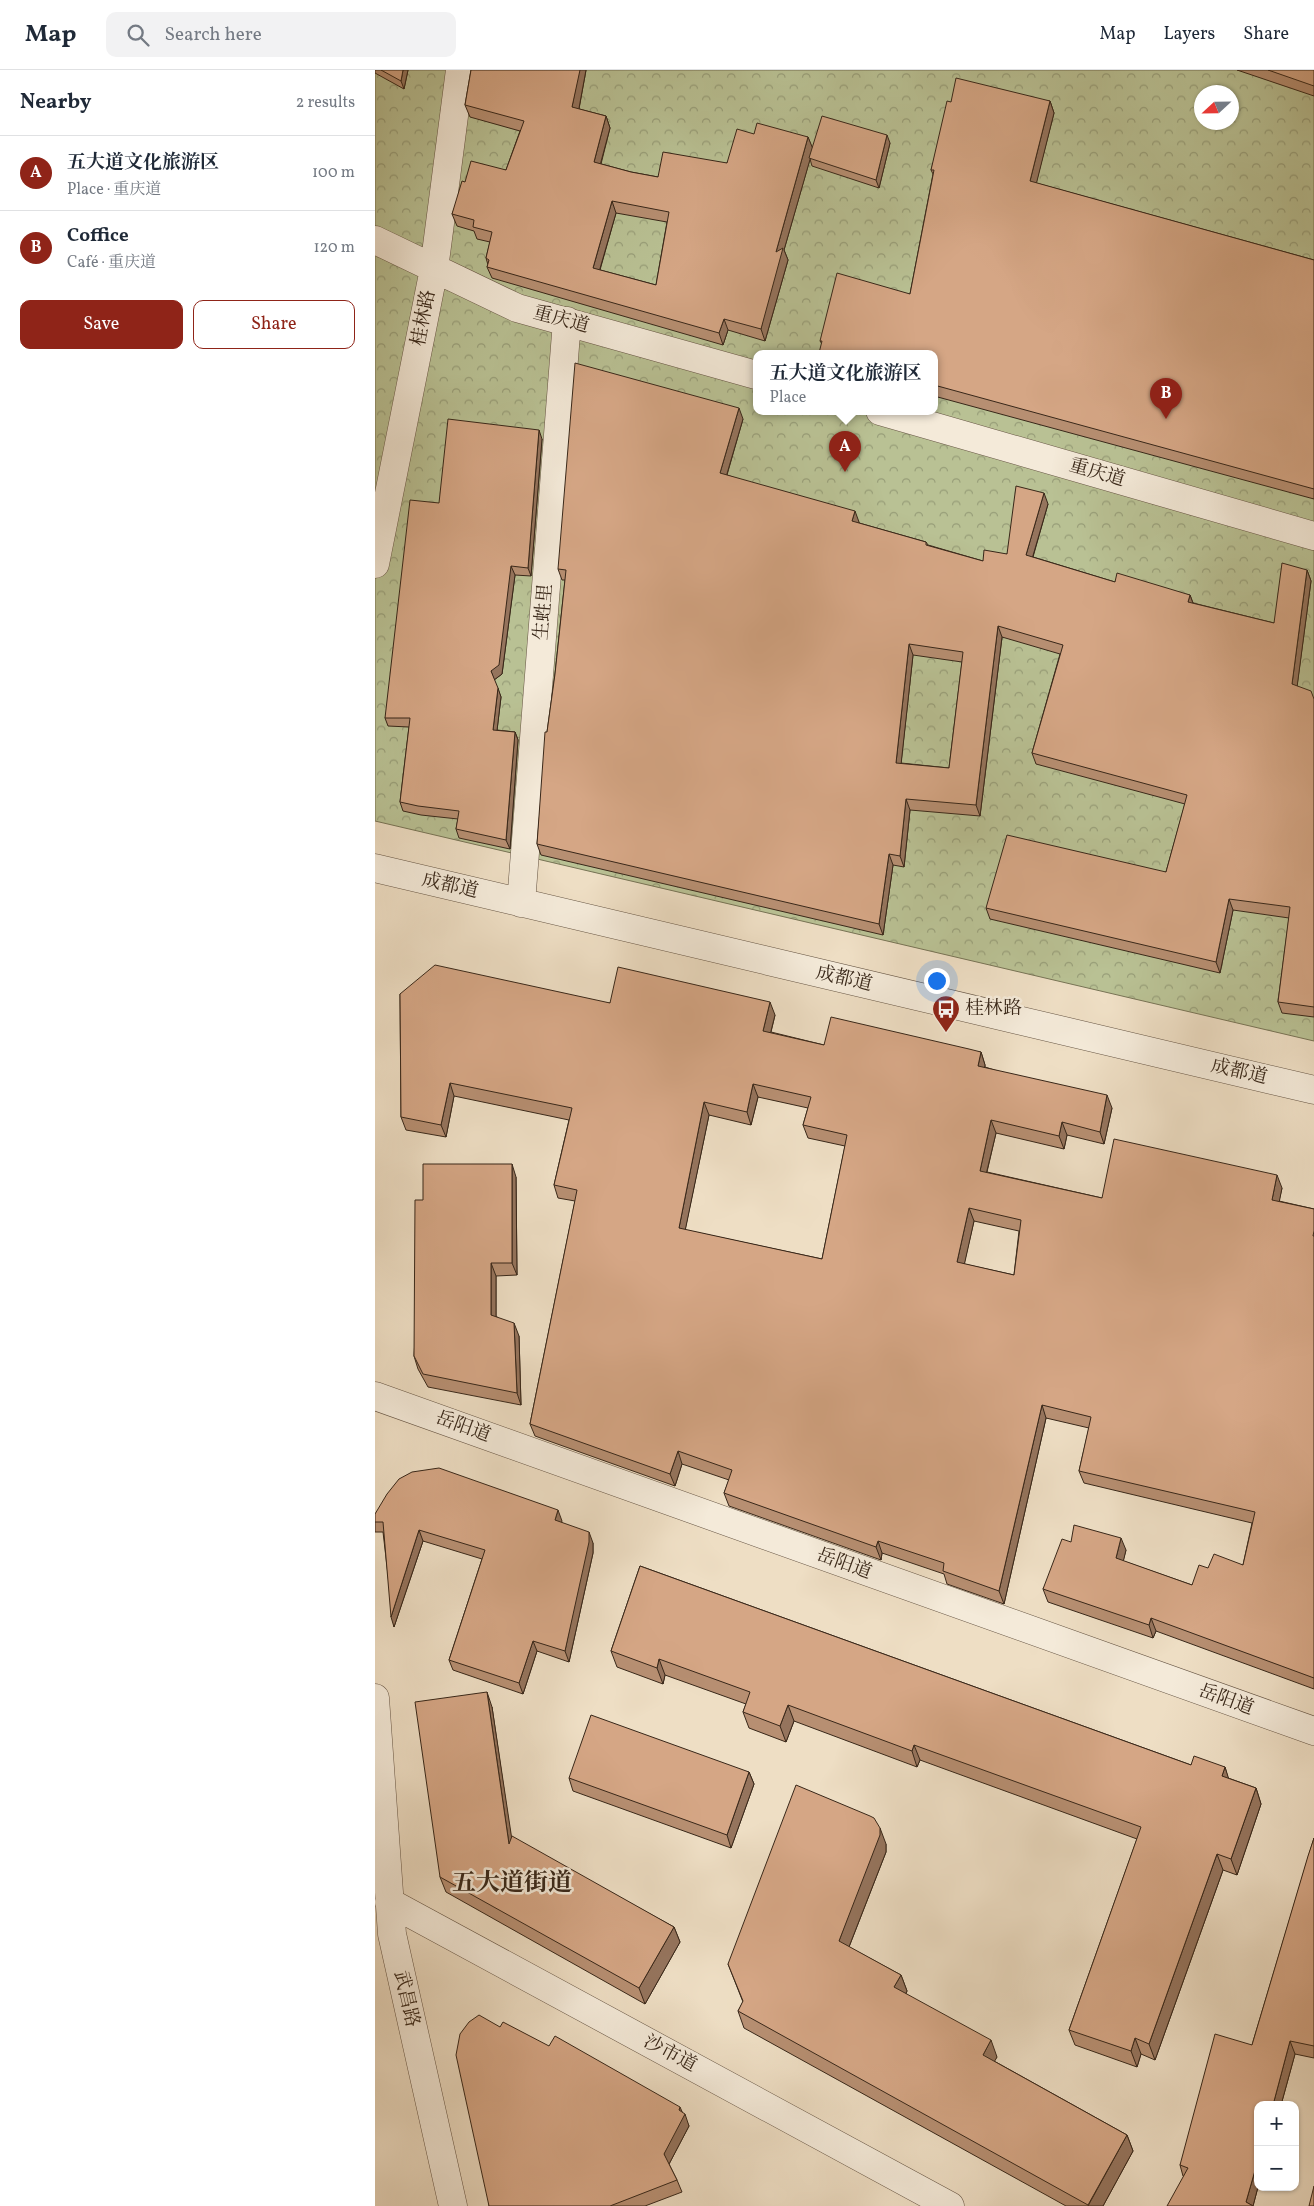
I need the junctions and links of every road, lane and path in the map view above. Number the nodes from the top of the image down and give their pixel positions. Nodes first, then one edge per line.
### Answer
1 (460, 70) edge
2 (375, 240) edge
3 (434, 269) junction
4 (567, 321) junction
5 (753, 374) edge
6 (894, 415) edge
7 (1314, 536) edge
8 (375, 564) edge
9 (375, 868) edge
10 (521, 903) junction
11 (1314, 1090) edge
12 (375, 1396) edge
13 (375, 1698) edge
14 (1314, 1732) edge
15 (382, 1905) edge
16 (453, 2206) edge
17 (950, 2206) edge

1 - 3 street, 桂林路
2 - 3 street, 重庆道
3 - 4 street, 重庆道
3 - 8 street, 桂林路
4 - 5 street, 重庆道
4 - 10 street, 生﨡里
6 - 7 street, 重庆道
9 - 10 street, 成都道
10 - 11 street, 成都道
12 - 14 street, 岳阳道
13 - 15 street, 武昌路
15 - 16 street, 武昌路
15 - 17 street, 沙市道

